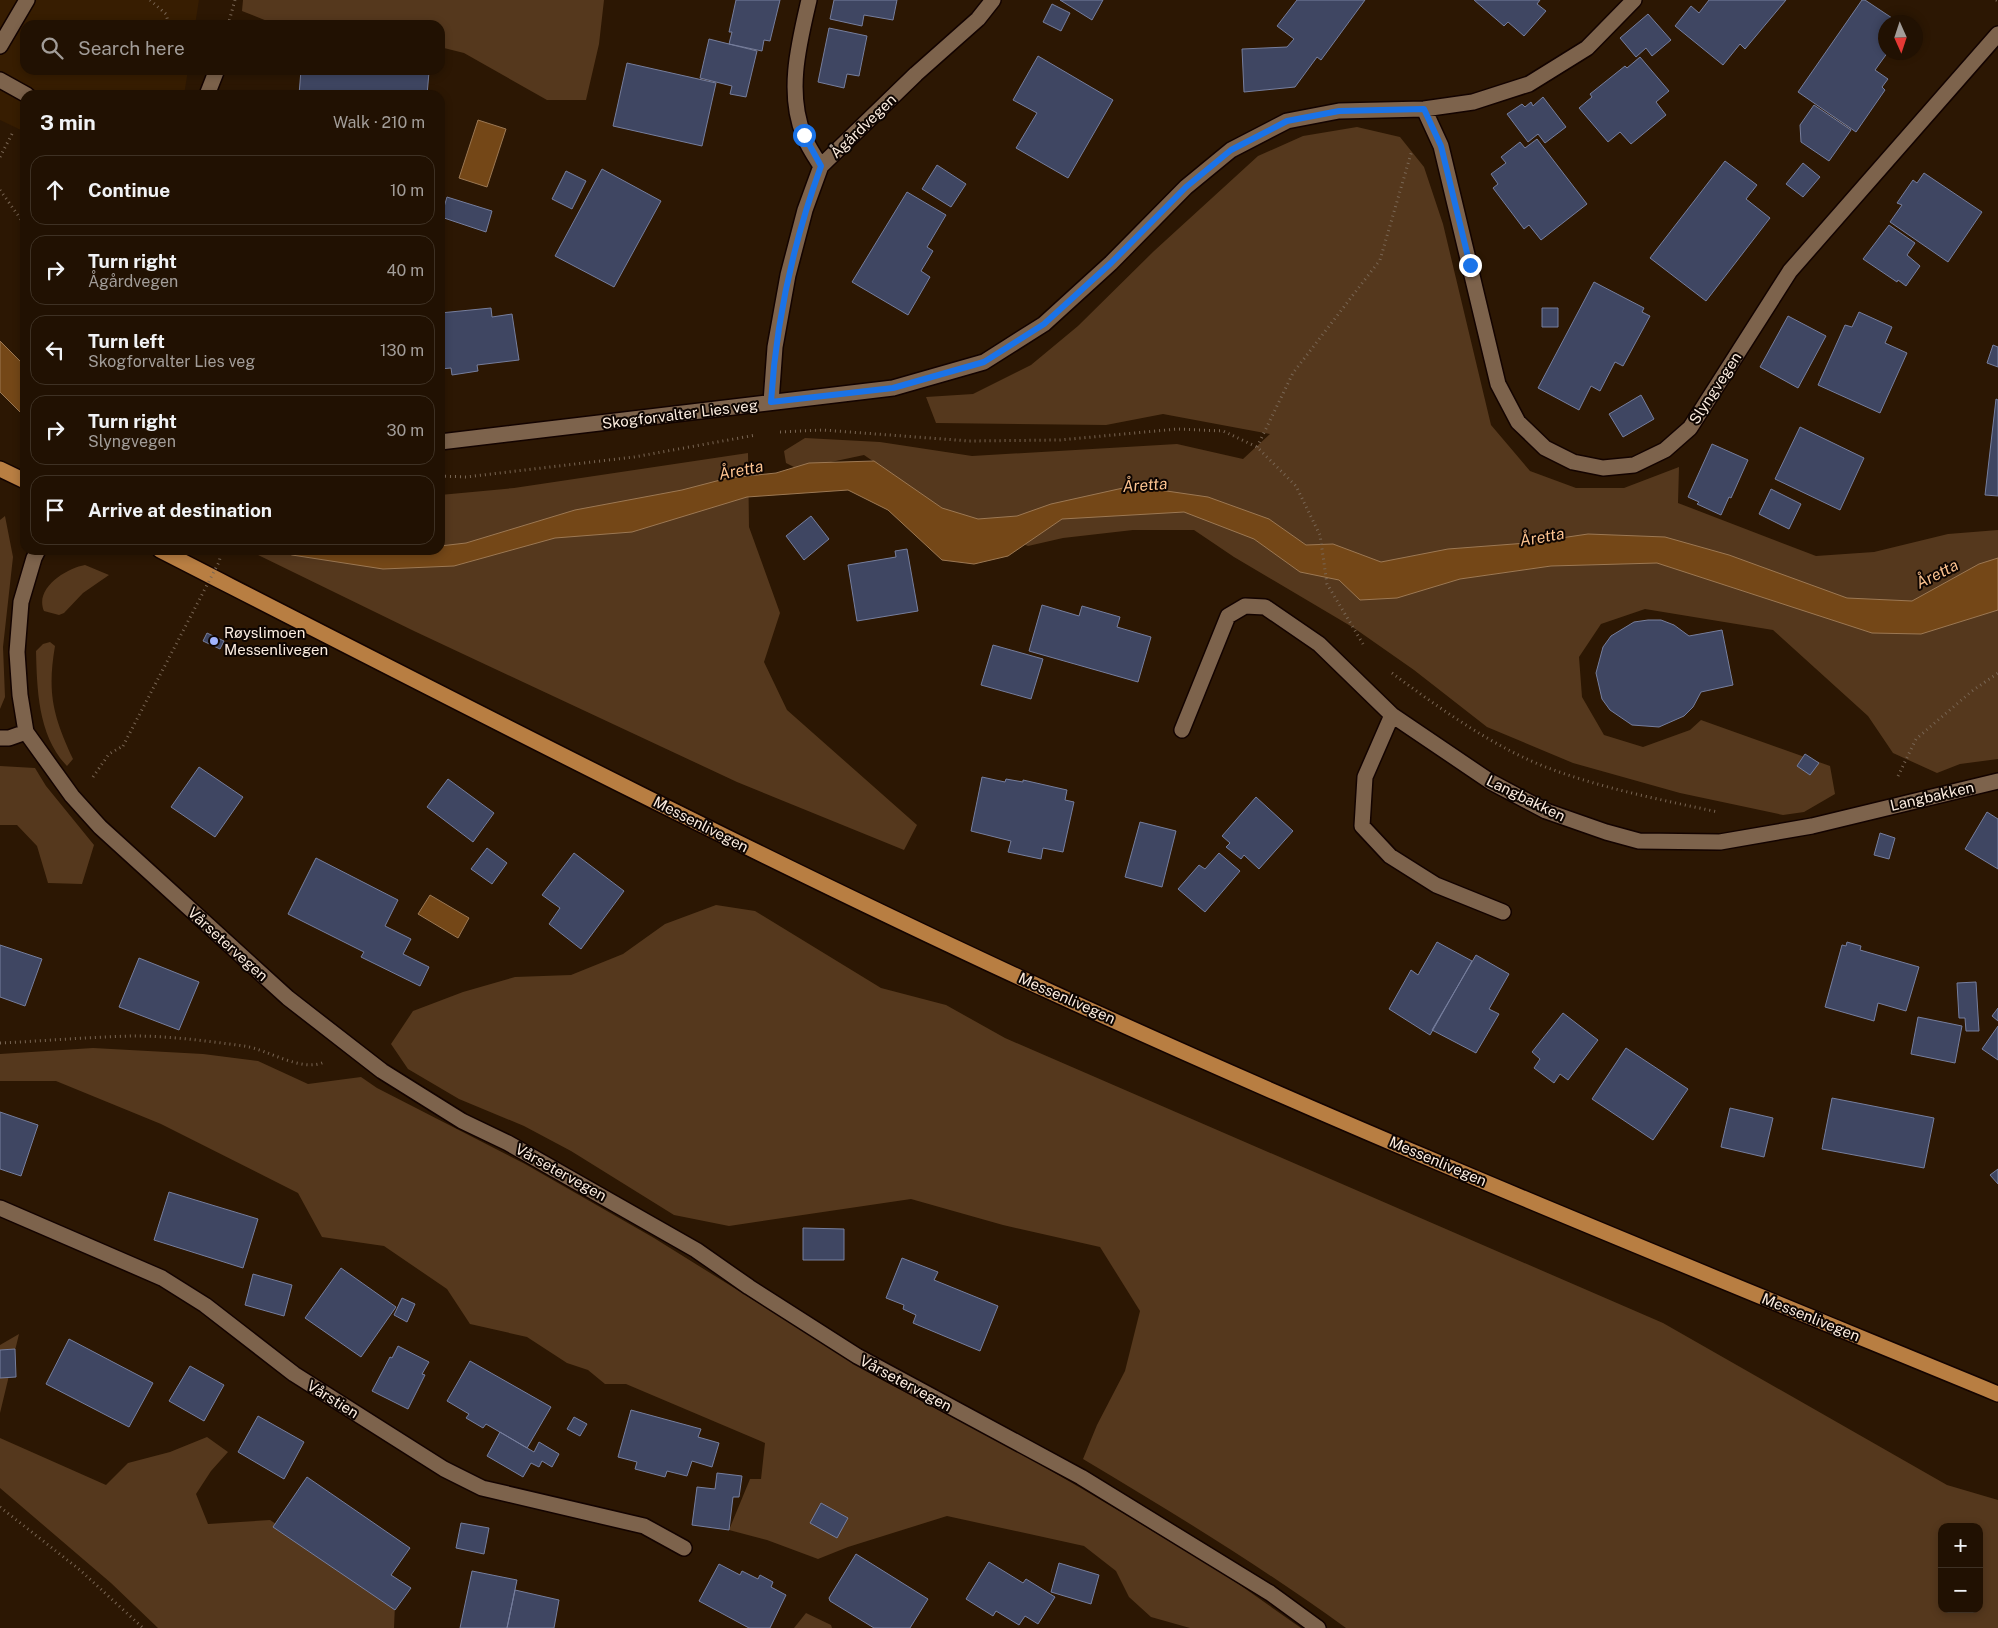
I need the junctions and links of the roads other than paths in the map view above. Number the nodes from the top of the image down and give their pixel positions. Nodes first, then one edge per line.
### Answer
1 (27, 0) edge
2 (809, 0) edge
3 (993, 0) edge
4 (1634, 0) edge
5 (1998, 34) edge
6 (0, 46) edge
7 (215, 75) edge
8 (0, 80) edge
9 (209, 90) edge
10 (20, 92) edge
11 (1424, 109) junction
12 (821, 166) junction
13 (771, 402) junction
14 (445, 441) edge
15 (0, 469) edge
16 (20, 479) edge
17 (36, 555) edge
18 (170, 555) edge
19 (1392, 715) junction
20 (1182, 730) dead end
21 (26, 732) junction
22 (0, 738) edge
23 (1998, 780) edge
24 (1503, 912) dead end
25 (0, 1208) edge
26 (1998, 1394) edge
27 (684, 1548) dead end
28 (1318, 1628) edge

1 - 6 street
2 - 12 street
3 - 12 street, Ågårdvegen
4 - 11 street, Skogforvalter Lies veg
5 - 11 street, Slyngvegen
7 - 9 street
8 - 10 street
11 - 13 street, Skogforvalter Lies veg
12 - 13 street, Ågårdvegen
13 - 14 street, Skogforvalter Lies veg
15 - 16 main road
17 - 21 street, Vårsetervegen
18 - 26 main road, Messenlivegen
19 - 20 street, Langbakken
19 - 23 street, Langbakken
19 - 24 street
21 - 22 street
21 - 28 street, Vårsetervegen
25 - 27 street, Vårstien

